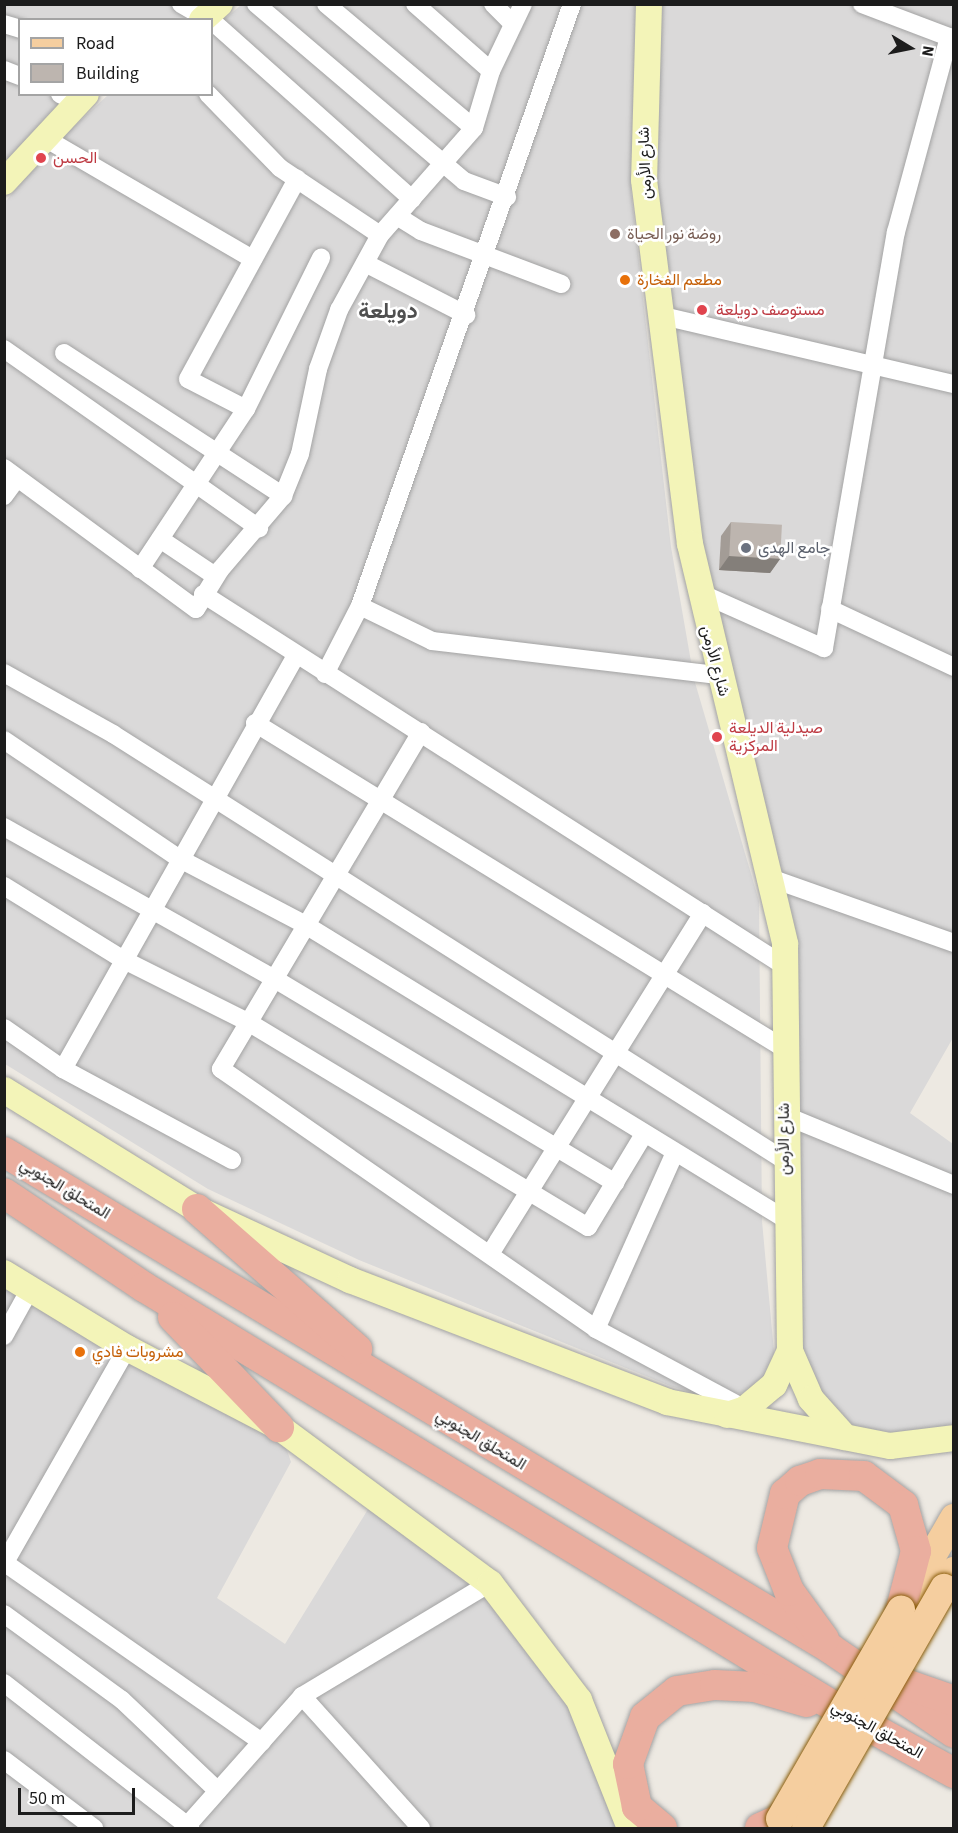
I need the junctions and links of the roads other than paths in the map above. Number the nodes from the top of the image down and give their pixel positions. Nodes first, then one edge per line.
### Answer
1 (181, 4) edge
2 (256, 4) edge
3 (326, 4) edge
4 (416, 4) edge
5 (493, 4) edge
6 (523, 4) edge
7 (572, 4) edge
8 (649, 4) edge
9 (862, 4) edge
10 (210, 16) edge
11 (213, 19) edge
12 (511, 22) junction
13 (951, 38) edge
14 (491, 70) junction
15 (210, 96) edge
16 (75, 97) edge
17 (474, 128) junction
18 (43, 137) junction
19 (443, 164) junction
20 (297, 179) junction
21 (4, 182) edge
22 (507, 197) junction
23 (412, 199) junction
24 (398, 216) junction
25 (380, 235) junction
26 (487, 257) junction
27 (321, 258) dead end
28 (253, 259) junction
29 (364, 263) junction
30 (561, 285) dead end
31 (466, 315) junction
32 (659, 315) junction
33 (4, 349) edge
34 (64, 353) dead end
35 (873, 361) junction
36 (954, 384) edge
37 (246, 409) junction
38 (216, 455) junction
39 (11, 473) edge
40 (197, 483) junction
41 (4, 496) edge
42 (282, 496) junction
43 (259, 528) junction
44 (159, 539) junction
45 (140, 569) junction
46 (215, 576) junction
47 (698, 592) junction
48 (203, 594) junction
49 (360, 606) junction
50 (830, 609) junction
51 (296, 655) junction
52 (954, 667) edge
53 (4, 673) edge
54 (325, 674) junction
55 (718, 675) junction
56 (255, 723) junction
57 (421, 732) junction
58 (4, 740) edge
59 (213, 800) junction
60 (378, 801) junction
61 (4, 827) edge
62 (180, 859) junction
63 (332, 875) junction
64 (773, 879) junction
65 (4, 886) edge
66 (150, 912) junction
67 (703, 913) junction
68 (304, 924) junction
69 (954, 943) edge
70 (124, 960) junction
71 (786, 967) junction
72 (663, 977) junction
73 (273, 978) junction
74 (248, 1022) junction
75 (4, 1028) edge
76 (785, 1049) junction
77 (614, 1056) junction
78 (63, 1069) junction
79 (4, 1090) edge
80 (586, 1101) junction
81 (784, 1115) junction
82 (643, 1136) junction
83 (558, 1146) junction
84 (4, 1152) edge
85 (674, 1155) junction
86 (232, 1160) dead end
87 (784, 1160) junction
88 (615, 1183) junction
89 (954, 1185) edge
90 (4, 1193) edge
91 (528, 1195) junction
92 (197, 1209) junction
93 (785, 1219) junction
94 (490, 1254) junction
95 (4, 1273) edge
96 (144, 1287) junction
97 (30, 1289) junction
98 (596, 1329) junction
99 (4, 1336) edge
100 (127, 1348) junction
101 (790, 1351) junction
102 (399, 1391) junction
103 (736, 1412) junction
104 (279, 1427) junction
105 (845, 1437) junction
106 (954, 1438) edge
107 (954, 1518) edge
108 (5, 1563) edge
109 (950, 1581) edge
110 (490, 1583) junction
111 (901, 1609) junction
112 (4, 1614) edge
113 (831, 1649) junction
114 (865, 1671) junction
115 (4, 1683) edge
116 (302, 1696) junction
117 (954, 1701) edge
118 (848, 1715) junction
119 (954, 1733) edge
120 (894, 1738) junction
121 (262, 1742) junction
122 (4, 1760) edge
123 (954, 1773) edge
124 (218, 1791) junction
125 (954, 1794) edge
126 (780, 1826) edge
127 (94, 1828) edge
128 (188, 1828) edge
129 (421, 1828) edge
130 (630, 1828) edge
131 (662, 1828) edge

1 - 10 street
2 - 19 street
3 - 17 street
4 - 14 street
5 - 12 street
6 - 12 street
7 - 22 street
8 - 32 main road, شارع الأرمن
9 - 13 street
11 - 23 street
12 - 14 street
13 - 35 street
14 - 17 street
15 - 20 street
16 - 18 main road
17 - 19 street
18 - 21 main road
18 - 28 street
19 - 22 street
19 - 23 street
20 - 25 street
20 - 28 street
22 - 26 street
23 - 24 street
24 - 25 street
24 - 26 street
25 - 29 street
26 - 30 street
26 - 31 street
27 - 37 street
28 - 37 street
29 - 31 street
29 - 42 street
31 - 49 street
32 - 35 street
32 - 47 main road, شارع الأرمن
33 - 40 street
34 - 38 street
35 - 36 street
35 - 50 street
37 - 38 street
38 - 40 street
38 - 42 street
39 - 41 street
39 - 45 street
40 - 43 street
40 - 44 street
42 - 43 street
43 - 46 street
44 - 45 street
44 - 46 street
45 - 48 street
46 - 48 street
47 - 50 street
47 - 55 main road, شارع الأرمن
48 - 51 street
49 - 54 street
49 - 55 street
50 - 52 street
51 - 54 street
51 - 56 street
53 - 59 street
54 - 57 street
55 - 64 main road, شارع الأرمن
56 - 59 street
56 - 60 street
57 - 60 street
57 - 67 street
58 - 62 street
59 - 62 street
59 - 63 street
60 - 63 street
60 - 72 street
61 - 66 street
62 - 66 street
62 - 68 street
63 - 68 street
63 - 77 street
64 - 69 street
64 - 71 main road, شارع الأرمن
65 - 70 street
66 - 70 street
66 - 73 street
67 - 71 street
67 - 72 street
68 - 73 street
68 - 80 street
70 - 74 street
70 - 78 street
71 - 76 main road, شارع الأرمن
72 - 76 street
72 - 77 street
73 - 74 street
73 - 83 street
74 - 91 street
74 - 94 street
75 - 78 street
76 - 81 main road, شارع الأرمن
77 - 80 street
77 - 87 street
78 - 86 street
79 - 92 main road
80 - 82 street
80 - 83 street
81 - 87 main road, شارع الأرمن
81 - 89 street
82 - 85 street
82 - 88 street
83 - 88 street
83 - 91 street
84 - 102 highway, المتحلق الجنوبي
85 - 93 street
85 - 98 street
87 - 93 main road, شارع الأرمن
88 - 91 street
90 - 96 highway, المتحلق الجنوبي
91 - 94 street
92 - 102 highway
92 - 103 main road
93 - 101 main road, شارع الأرمن
94 - 98 street
95 - 97 main road
96 - 104 highway
96 - 118 highway, المتحلق الجنوبي
97 - 99 street
97 - 100 main road
98 - 103 street
100 - 104 main road
100 - 108 street
101 - 103 main road, شارع الأرمن
101 - 105 main road, شارع الأرمن
102 - 113 highway, المتحلق الجنوبي
103 - 105 main road
104 - 110 main road
105 - 106 main road
107 - 111 main road
108 - 121 street
109 - 126 main road, bridge
110 - 116 street
110 - 130 main road
111 - 113 highway
111 - 114 main road, bridge
112 - 124 street
113 - 114 highway, المتحلق الجنوبي
114 - 117 highway
114 - 119 highway, المتحلق الجنوبي
114 - 126 main road, bridge
115 - 128 street
116 - 121 street
116 - 129 street
118 - 120 highway, المتحلق الجنوبي
118 - 131 highway
120 - 123 highway, المتحلق الجنوبي
120 - 125 highway
121 - 124 street
122 - 127 street
124 - 128 street

